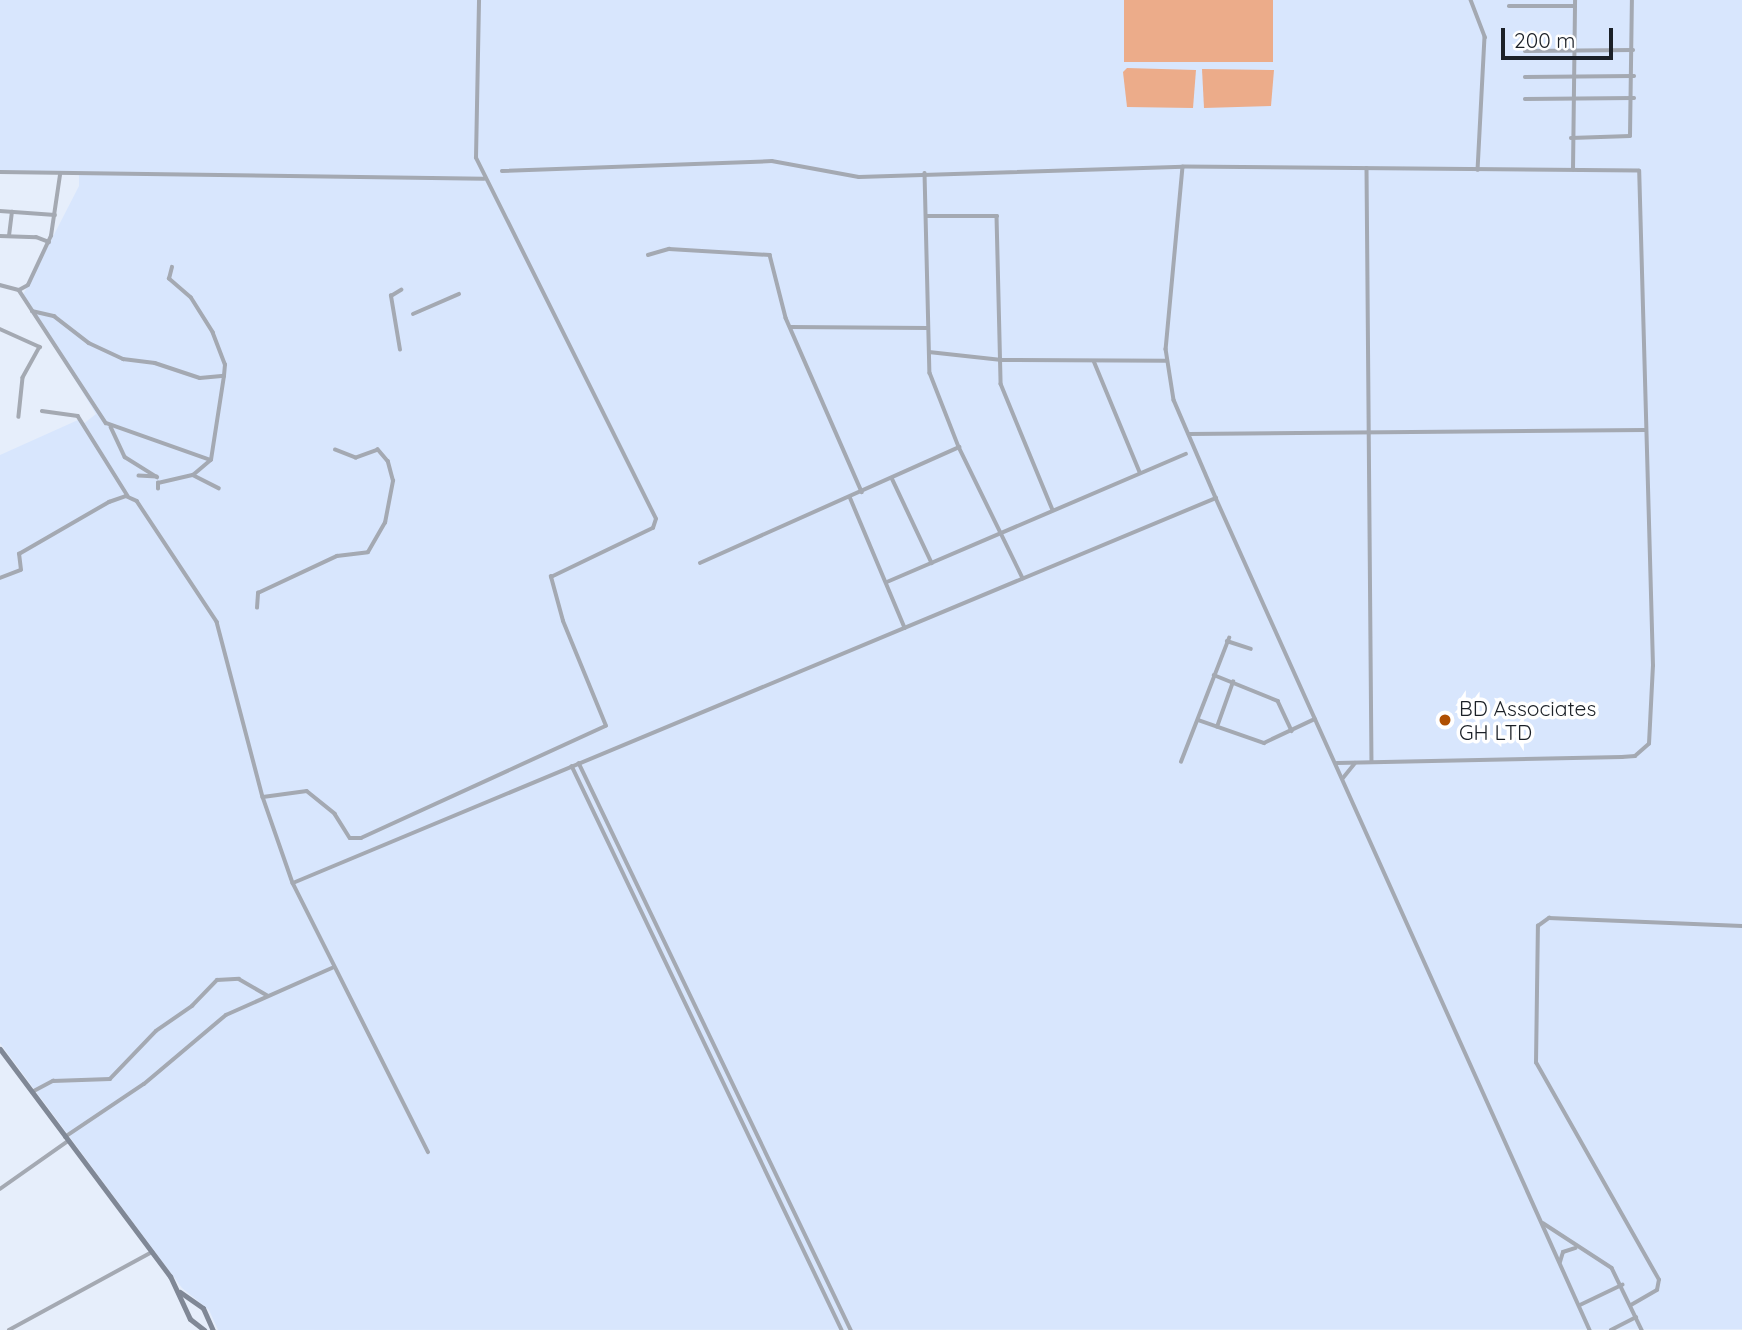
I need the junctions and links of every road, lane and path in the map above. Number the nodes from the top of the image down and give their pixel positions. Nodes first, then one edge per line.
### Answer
1 (479, 0) edge
2 (1471, 0) edge
3 (1575, 0) edge
4 (1632, 0) edge
5 (1509, 6) dead end
6 (1574, 6) junction
7 (1633, 50) junction
8 (1525, 51) dead end
9 (1575, 51) junction
10 (1575, 76) junction
11 (1634, 76) junction
12 (1525, 77) dead end
13 (1634, 98) junction
14 (1525, 99) dead end
15 (1571, 99) junction
16 (1571, 138) junction
17 (1184, 167) junction
18 (1367, 168) junction
19 (1573, 170) junction
20 (1478, 171) junction
21 (0, 172) edge
22 (502, 172) dead end
23 (925, 173) junction
24 (60, 175) junction
25 (485, 179) junction
26 (0, 211) edge
27 (12, 212) junction
28 (55, 215) junction
29 (927, 216) junction
30 (0, 236) edge
31 (9, 236) junction
32 (49, 242) junction
33 (648, 255) dead end
34 (172, 267) dead end
35 (0, 285) edge
36 (19, 290) junction
37 (401, 290) dead end
38 (459, 295) dead end
39 (32, 311) junction
40 (413, 314) dead end
41 (790, 327) junction
42 (928, 327) junction
43 (0, 329) edge
44 (400, 350) dead end
45 (929, 352) junction
46 (1002, 360) junction
47 (1167, 361) junction
48 (1094, 362) junction
49 (223, 376) junction
50 (42, 411) dead end
51 (19, 417) dead end
52 (110, 425) junction
53 (1645, 430) junction
54 (1366, 432) junction
55 (1189, 434) junction
56 (959, 447) junction
57 (335, 450) dead end
58 (1186, 454) dead end
59 (211, 460) junction
60 (1140, 472) junction
61 (193, 475) junction
62 (139, 476) dead end
63 (892, 478) junction
64 (219, 488) dead end
65 (158, 489) dead end
66 (862, 492) junction
67 (128, 496) junction
68 (850, 497) junction
69 (1216, 498) junction
70 (1053, 510) junction
71 (1000, 534) junction
72 (700, 563) dead end
73 (932, 563) junction
74 (0, 578) edge
75 (1023, 578) junction
76 (887, 582) junction
77 (257, 608) dead end
78 (905, 628) junction
79 (1251, 649) dead end
80 (1214, 675) junction
81 (1233, 682) junction
82 (1315, 719) junction
83 (1198, 720) junction
84 (1217, 727) junction
85 (1292, 731) junction
86 (1372, 761) junction
87 (1181, 762) dead end
88 (1356, 762) junction
89 (579, 763) junction
90 (1336, 763) junction
91 (572, 766) junction
92 (1343, 778) junction
93 (263, 797) junction
94 (293, 883) junction
95 (1742, 926) edge
96 (332, 968) junction
97 (267, 995) junction
98 (0, 1049) edge
99 (32, 1092) junction
100 (67, 1139) junction
101 (428, 1152) dead end
102 (0, 1189) edge
103 (1541, 1222) junction
104 (1580, 1249) junction
105 (152, 1252) junction
106 (1560, 1264) junction
107 (1622, 1285) junction
108 (180, 1292) junction
109 (1579, 1305) junction
110 (200, 1306) junction
111 (1631, 1306) junction
112 (187, 1312) junction
113 (206, 1314) junction
114 (1636, 1317) junction
115 (194, 1323) junction
116 (9, 1330) edge
117 (204, 1330) edge
118 (213, 1330) edge
119 (842, 1330) edge
120 (851, 1330) edge
121 (1590, 1330) edge
122 (1611, 1330) edge
123 (1642, 1330) edge

1 - 25 street
2 - 20 street
3 - 6 street
4 - 7 street
5 - 6 street
6 - 9 street
7 - 9 street
7 - 11 street
8 - 9 street
9 - 10 street
10 - 11 street
10 - 12 street
10 - 15 street
11 - 13 street
13 - 15 street
13 - 16 street
14 - 15 street
15 - 16 street
16 - 19 street
17 - 18 street
17 - 23 street
17 - 47 street
18 - 20 street
18 - 54 street
19 - 20 street
19 - 53 street
21 - 24 street
22 - 23 street
23 - 29 street
24 - 25 street
24 - 28 street
25 - 93 street
26 - 27 street
27 - 28 street
27 - 31 street
28 - 32 street
29 - 42 street
29 - 46 street
30 - 31 street
31 - 32 street
32 - 36 street
33 - 41 street
34 - 49 street
35 - 36 street
36 - 39 street
37 - 44 street
38 - 40 street
39 - 49 street
39 - 52 street
41 - 42 street
41 - 66 street
42 - 45 street
43 - 51 street
45 - 46 street
45 - 56 street
46 - 48 street
46 - 70 street
47 - 48 street
47 - 55 street
48 - 60 street
49 - 59 street
50 - 67 street
52 - 59 street
52 - 62 street
53 - 54 street
53 - 86 street
54 - 55 street
54 - 86 street
55 - 69 street
56 - 63 street
56 - 71 street
57 - 77 street
58 - 60 street
59 - 61 street
60 - 70 street
61 - 64 street
61 - 65 street
63 - 66 street
63 - 73 street
66 - 68 street
67 - 74 street
67 - 93 street
68 - 72 street
68 - 76 street
69 - 75 street
69 - 82 street
70 - 71 street
71 - 73 street
71 - 75 street
73 - 76 street
75 - 78 street
76 - 78 street
78 - 89 street
79 - 80 street
80 - 81 street
80 - 83 street
81 - 84 street
81 - 85 street
82 - 85 street
82 - 90 street
83 - 84 street
83 - 87 street
84 - 85 street
86 - 88 street
88 - 90 street
88 - 92 street
89 - 91 street
89 - 120 street
90 - 92 street
91 - 94 street
91 - 119 street
92 - 103 street
93 - 94 street
94 - 96 street
95 - 111 street
96 - 97 street
96 - 101 street
97 - 99 street
97 - 100 street
98 - 99 main road
99 - 100 main road
100 - 102 street
100 - 105 main road
103 - 104 street
103 - 106 street
104 - 106 street
104 - 107 street
105 - 108 main road
105 - 116 street
106 - 109 street
107 - 109 street
107 - 111 street
108 - 110 main road
108 - 112 main road
109 - 121 street
110 - 112 main road
110 - 113 main road
111 - 114 street
112 - 115 main road
113 - 115 main road
113 - 118 main road
114 - 122 street
114 - 123 street
115 - 117 main road

